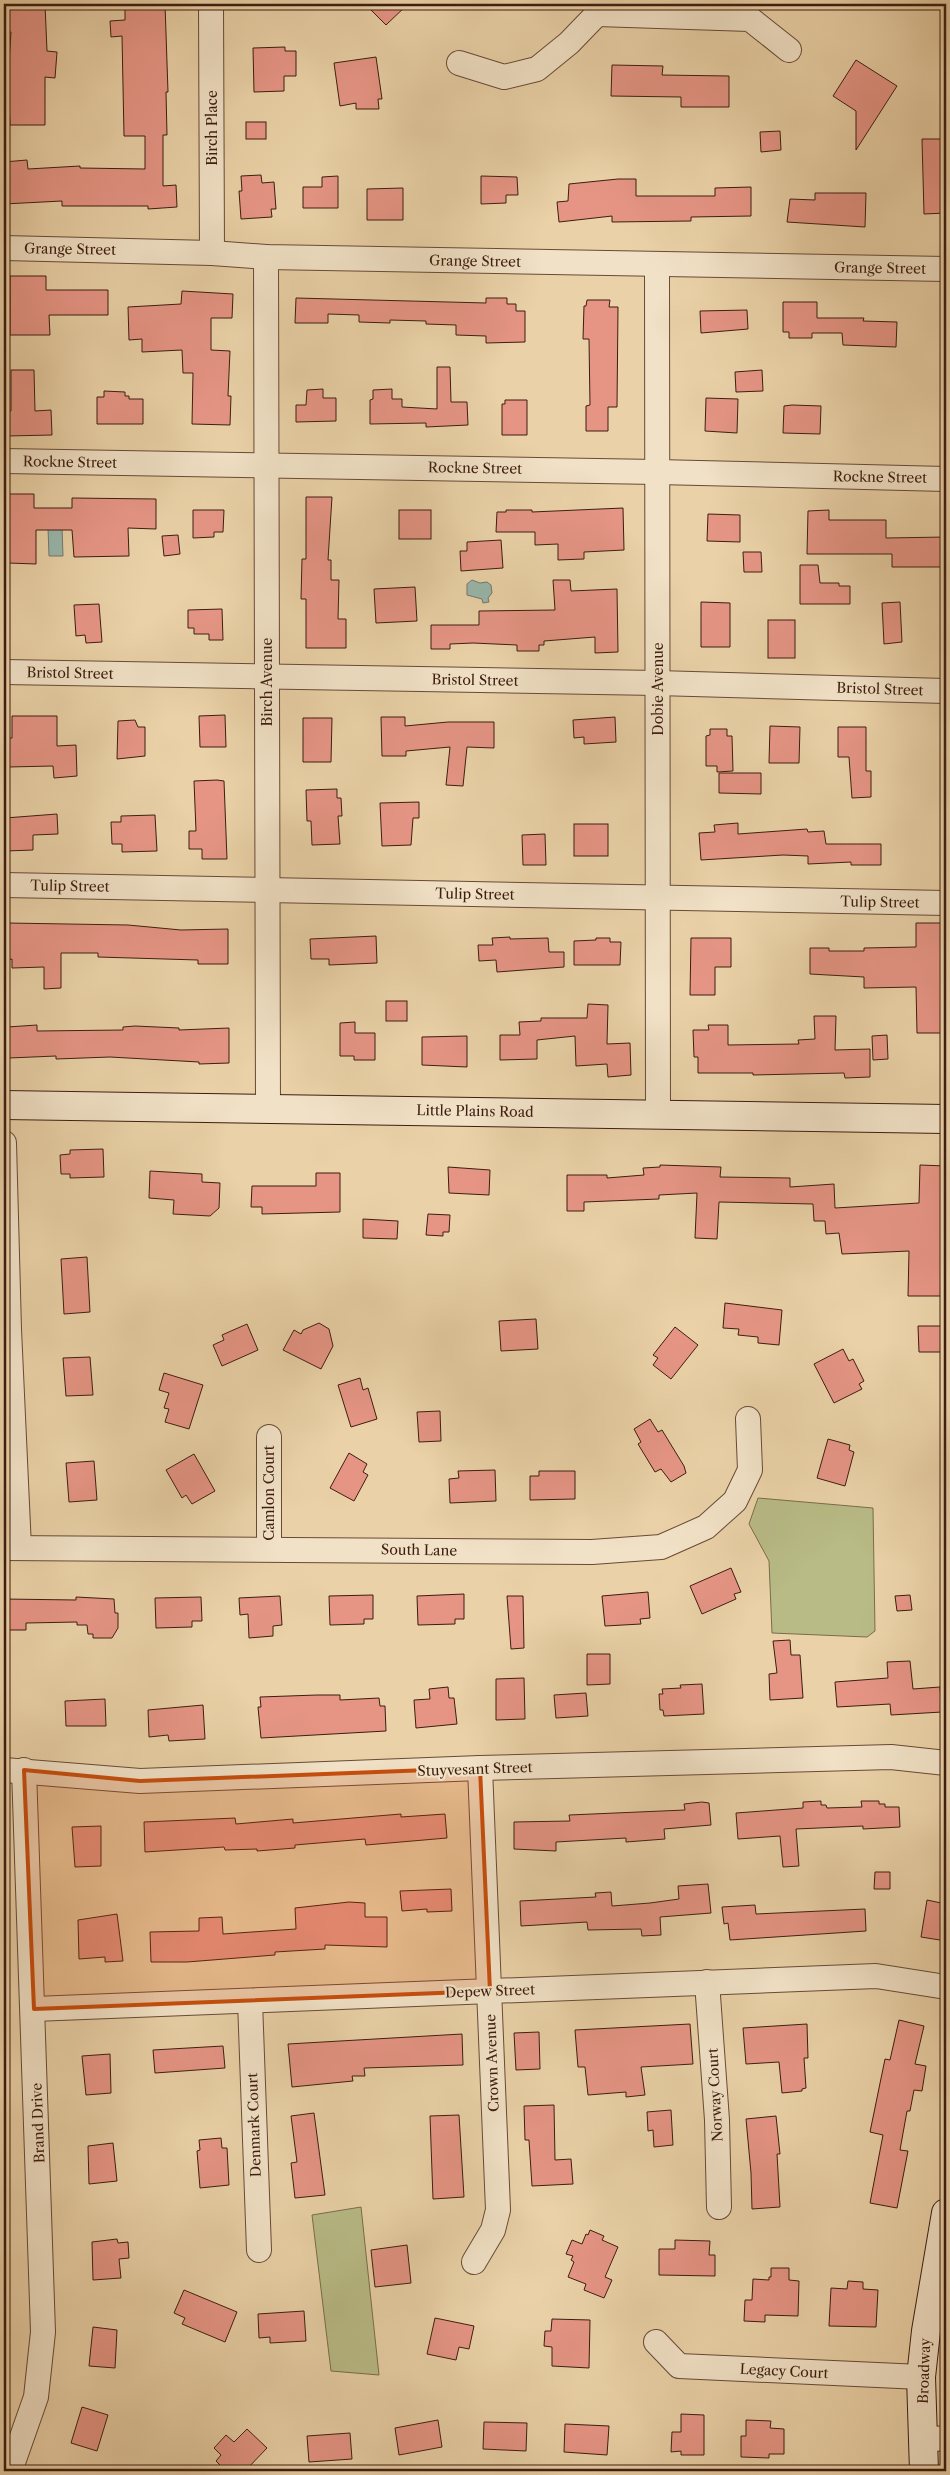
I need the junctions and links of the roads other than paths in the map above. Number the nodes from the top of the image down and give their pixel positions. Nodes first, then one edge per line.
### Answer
1 (211, 4) edge
2 (598, 9) edge
3 (789, 50) dead end
4 (459, 63) dead end
5 (4, 248) edge
6 (212, 253) junction
7 (266, 257) junction
8 (657, 264) junction
9 (946, 269) edge
10 (4, 461) edge
11 (267, 464) junction
12 (657, 472) junction
13 (946, 479) edge
14 (4, 672) edge
15 (267, 678) junction
16 (658, 683) junction
17 (946, 691) edge
18 (4, 885) edge
19 (266, 890) junction
20 (658, 897) junction
21 (946, 903) edge
22 (4, 1105) edge
23 (268, 1108) junction
24 (658, 1113) junction
25 (946, 1119) edge
26 (4, 1143) edge
27 (6, 1329) edge
28 (748, 1419) dead end
29 (269, 1437) dead end
30 (11, 1548) edge
31 (270, 1548) junction
32 (946, 1763) edge
33 (480, 1768) junction
34 (14, 1770) edge
35 (707, 1982) junction
36 (946, 1987) edge
37 (490, 1991) junction
38 (250, 2001) junction
39 (34, 2009) junction
40 (719, 2208) dead end
41 (946, 2212) edge
42 (259, 2250) dead end
43 (474, 2262) dead end
44 (656, 2342) dead end
45 (921, 2377) junction
46 (935, 2438) edge
47 (10, 2471) edge
48 (924, 2471) edge

1 - 6 street, Birch Place
2 - 3 street
2 - 4 street
5 - 6 street, Grange Street
6 - 7 street, Grange Street
7 - 8 street, Grange Street
7 - 11 street, Birch Avenue
8 - 9 street, Grange Street
8 - 12 street, Dobie Avenue
10 - 11 street, Rockne Street
11 - 12 street, Rockne Street
11 - 15 street, Birch Avenue
12 - 13 street, Rockne Street
12 - 16 street, Dobie Avenue
14 - 15 street, Bristol Street
15 - 16 street, Bristol Street
15 - 19 street, Birch Avenue
16 - 17 street, Bristol Street
16 - 20 street, Dobie Avenue
18 - 19 street, Tulip Street
19 - 20 street, Tulip Street
19 - 23 street, Birch Avenue
20 - 21 street, Tulip Street
20 - 24 street, Dobie Avenue
22 - 23 street, Little Plains Road
23 - 24 street, Little Plains Road
24 - 25 street, Little Plains Road
26 - 27 street
27 - 30 street
28 - 31 street, South Lane
29 - 31 street, Camlon Court
30 - 31 street, South Lane
32 - 33 street, Stuyvesant Street
33 - 34 street, Stuyvesant Street
33 - 37 street, Crown Avenue
34 - 39 street, Brand Drive
35 - 36 street, Depew Street
35 - 37 street, Depew Street
35 - 40 street, Norway Court
37 - 38 street, Depew Street
37 - 43 street, Crown Avenue
38 - 39 street, Depew Street
38 - 42 street, Denmark Court
39 - 47 street, Brand Drive
41 - 45 street, Broadway
44 - 45 street, Legacy Court
45 - 46 street, Broadway
46 - 48 street, Broadway

